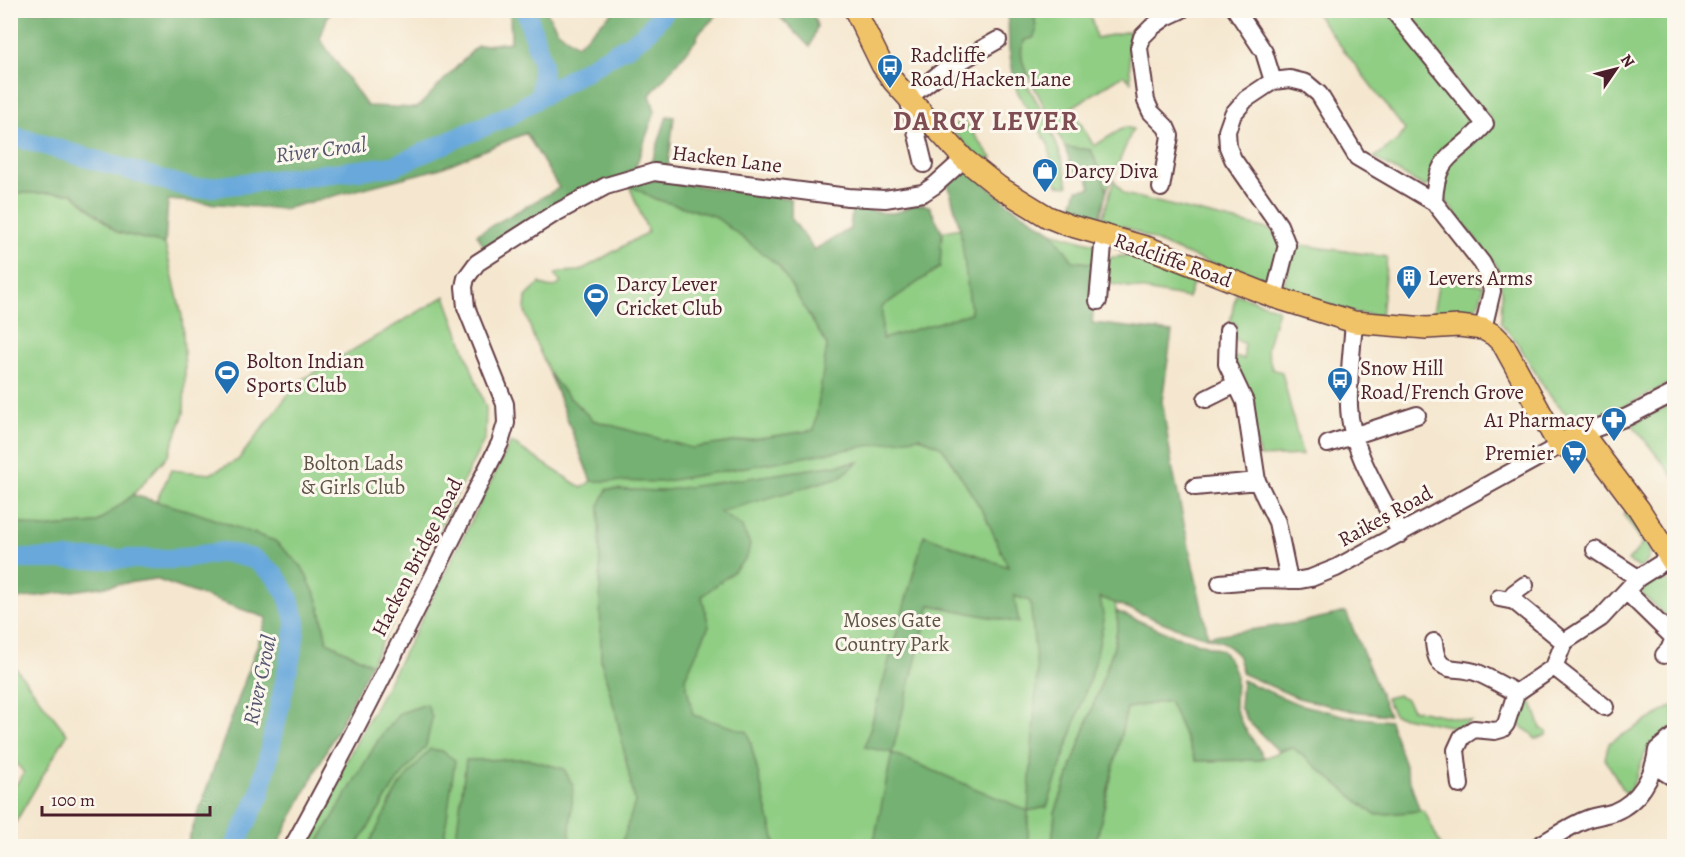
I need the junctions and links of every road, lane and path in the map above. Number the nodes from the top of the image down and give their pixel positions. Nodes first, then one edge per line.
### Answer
1 (855, 10) edge
2 (1181, 10) edge
3 (1236, 10) edge
4 (1394, 10) edge
5 (998, 40) dead end
6 (1273, 81) junction
7 (908, 98) junction
8 (964, 159) junction
9 (924, 164) dead end
10 (1161, 188) dead end
11 (1434, 202) junction
12 (1101, 234) junction
13 (466, 278) joint
14 (1274, 297) junction
15 (1098, 301) dead end
16 (1354, 322) junction
17 (1483, 329) junction
18 (1228, 330) dead end
19 (1236, 384) junction
20 (1674, 393) edge
21 (1206, 399) dead end
22 (1416, 415) dead end
23 (1354, 435) junction
24 (1572, 438) junction
25 (1328, 444) dead end
26 (1257, 481) junction
27 (1203, 482) dead end
28 (1401, 534) junction
29 (1595, 550) dead end
30 (1673, 561) edge
31 (1638, 578) junction
32 (1289, 580) junction
33 (1525, 585) dead end
34 (1226, 587) dead end
35 (1627, 592) junction
36 (1674, 638) edge
37 (1564, 642) junction
38 (1432, 652) dead end
39 (1664, 655) dead end
40 (1554, 667) junction
41 (1516, 693) junction
42 (1594, 703) dead end
43 (1674, 736) edge
44 (1674, 753) edge
45 (1655, 766) junction
46 (1462, 775) dead end
47 (1674, 778) edge
48 (1562, 841) edge
49 (293, 846) edge
50 (1538, 846) edge

1 - 7 main road, Radcliffe Road
2 - 10 street
3 - 6 street
4 - 11 street
5 - 7 street
6 - 11 street
6 - 14 street
7 - 8 main road, Radcliffe Road
7 - 9 street
8 - 12 main road, Radcliffe Road
8 - 13 street, Hacken Lane
11 - 17 street
12 - 14 main road, Radcliffe Road
12 - 15 street
13 - 49 street, Hacken Bridge Road
14 - 16 main road, Radcliffe Road
16 - 17 main road, Radcliffe Road
16 - 23 street
17 - 24 main road
18 - 19 street
19 - 21 street
19 - 26 street
20 - 24 street, Raikes Road
22 - 23 street
23 - 25 street
23 - 28 street
24 - 28 street, Raikes Road
24 - 30 main road
26 - 27 street
26 - 32 street
28 - 32 street, Raikes Road
29 - 31 street
30 - 31 street
31 - 35 street
32 - 34 street, Raikes Road
33 - 37 street
35 - 36 street
35 - 37 street
36 - 39 street
37 - 40 street
38 - 41 street
40 - 41 street
40 - 42 street
41 - 46 street
43 - 45 street
44 - 45 street
45 - 47 street
45 - 48 street
48 - 50 street

